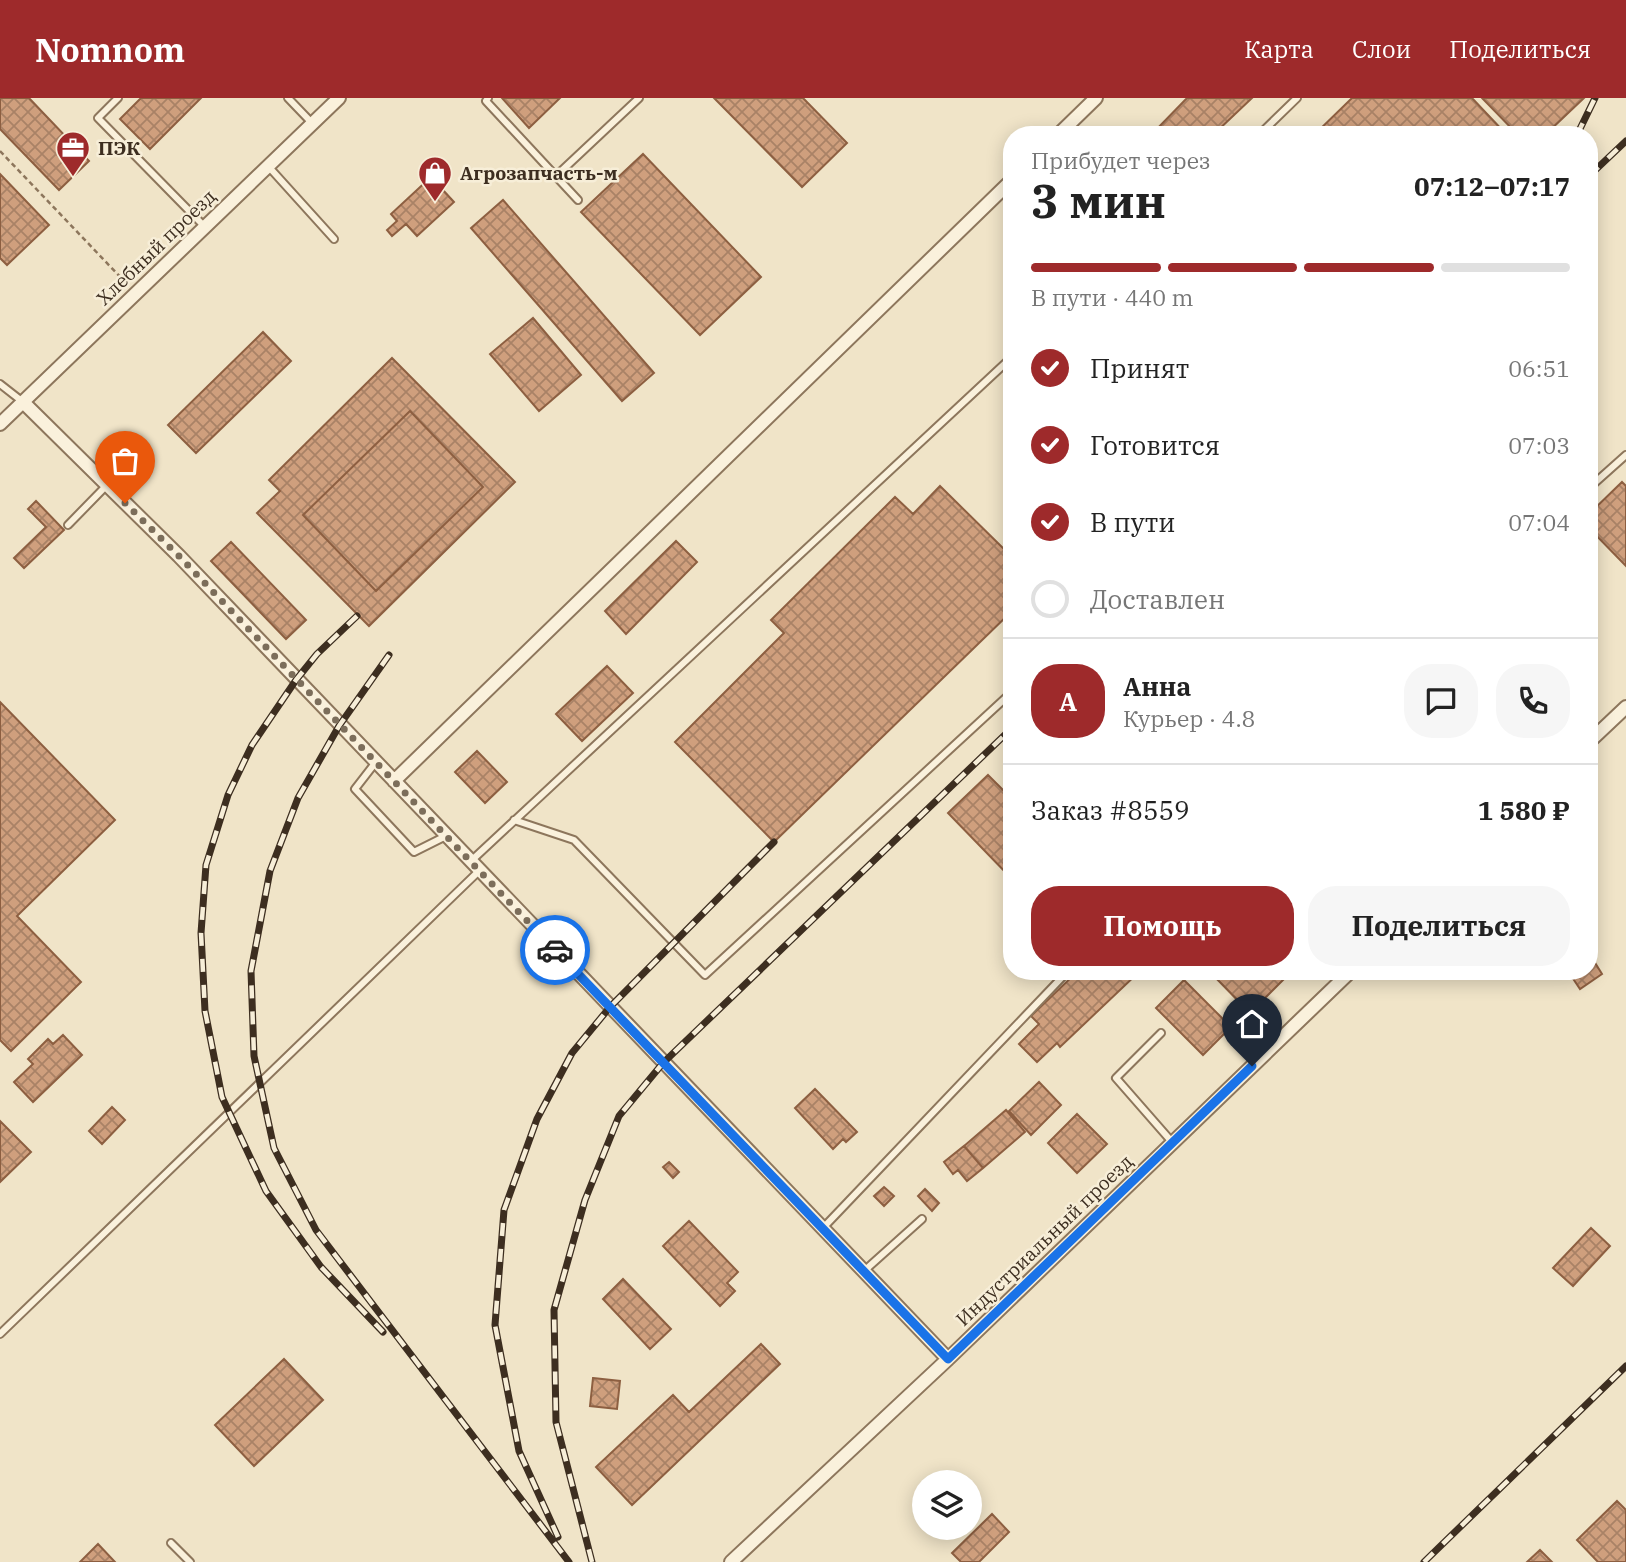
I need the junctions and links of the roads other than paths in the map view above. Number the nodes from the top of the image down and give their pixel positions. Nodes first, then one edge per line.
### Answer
1 (118, 98) edge
2 (288, 98) edge
3 (339, 98) edge
4 (488, 98) edge
5 (639, 98) edge
6 (1096, 98) edge
7 (1297, 98) edge
8 (312, 123) junction
9 (1069, 124) edge
10 (1268, 126) edge
11 (268, 166) junction
12 (556, 176) junction
13 (1003, 191) edge
14 (578, 200) dead end
15 (205, 227) junction
16 (334, 239) dead end
17 (1003, 365) edge
18 (0, 384) edge
19 (23, 402) junction
20 (0, 424) edge
21 (1626, 455) edge
22 (1598, 480) edge
23 (107, 485) junction
24 (68, 524) dead end
25 (1003, 700) edge
26 (1626, 707) edge
27 (1598, 733) edge
28 (376, 762) junction
29 (394, 781) junction
30 (514, 820) junction
31 (446, 836) junction
32 (475, 866) junction
33 (1059, 980) edge
34 (1342, 980) edge
35 (1161, 1033) dead end
36 (1173, 1143) junction
37 (922, 1219) dead end
38 (823, 1228) junction
39 (864, 1271) junction
40 (0, 1334) edge
41 (948, 1359) junction
42 (171, 1543) dead end
43 (190, 1562) edge
44 (731, 1562) edge

1 - 15 lane
2 - 8 lane
3 - 8 street, Хлебный проезд
4 - 12 lane
5 - 12 lane
6 - 9 street
7 - 10 lane
8 - 11 street, Хлебный проезд
11 - 15 street, Хлебный проезд
11 - 16 lane
12 - 14 lane
13 - 29 street
15 - 19 street, Хлебный проезд
17 - 30 lane
18 - 19 lane
19 - 20 street, Хлебный проезд
19 - 23 street
21 - 22 lane
23 - 24 lane
23 - 28 street
25 - 30 lane
26 - 27 street
28 - 29 street
28 - 31 lane
29 - 31 street
30 - 32 lane
31 - 32 street
32 - 38 street
32 - 40 lane
33 - 38 lane
34 - 36 street, Индустриальный проезд
35 - 36 lane
36 - 41 street, Индустриальный проезд
37 - 39 lane
38 - 39 street
39 - 41 street
41 - 44 street, Индустриальный проезд
42 - 43 lane

